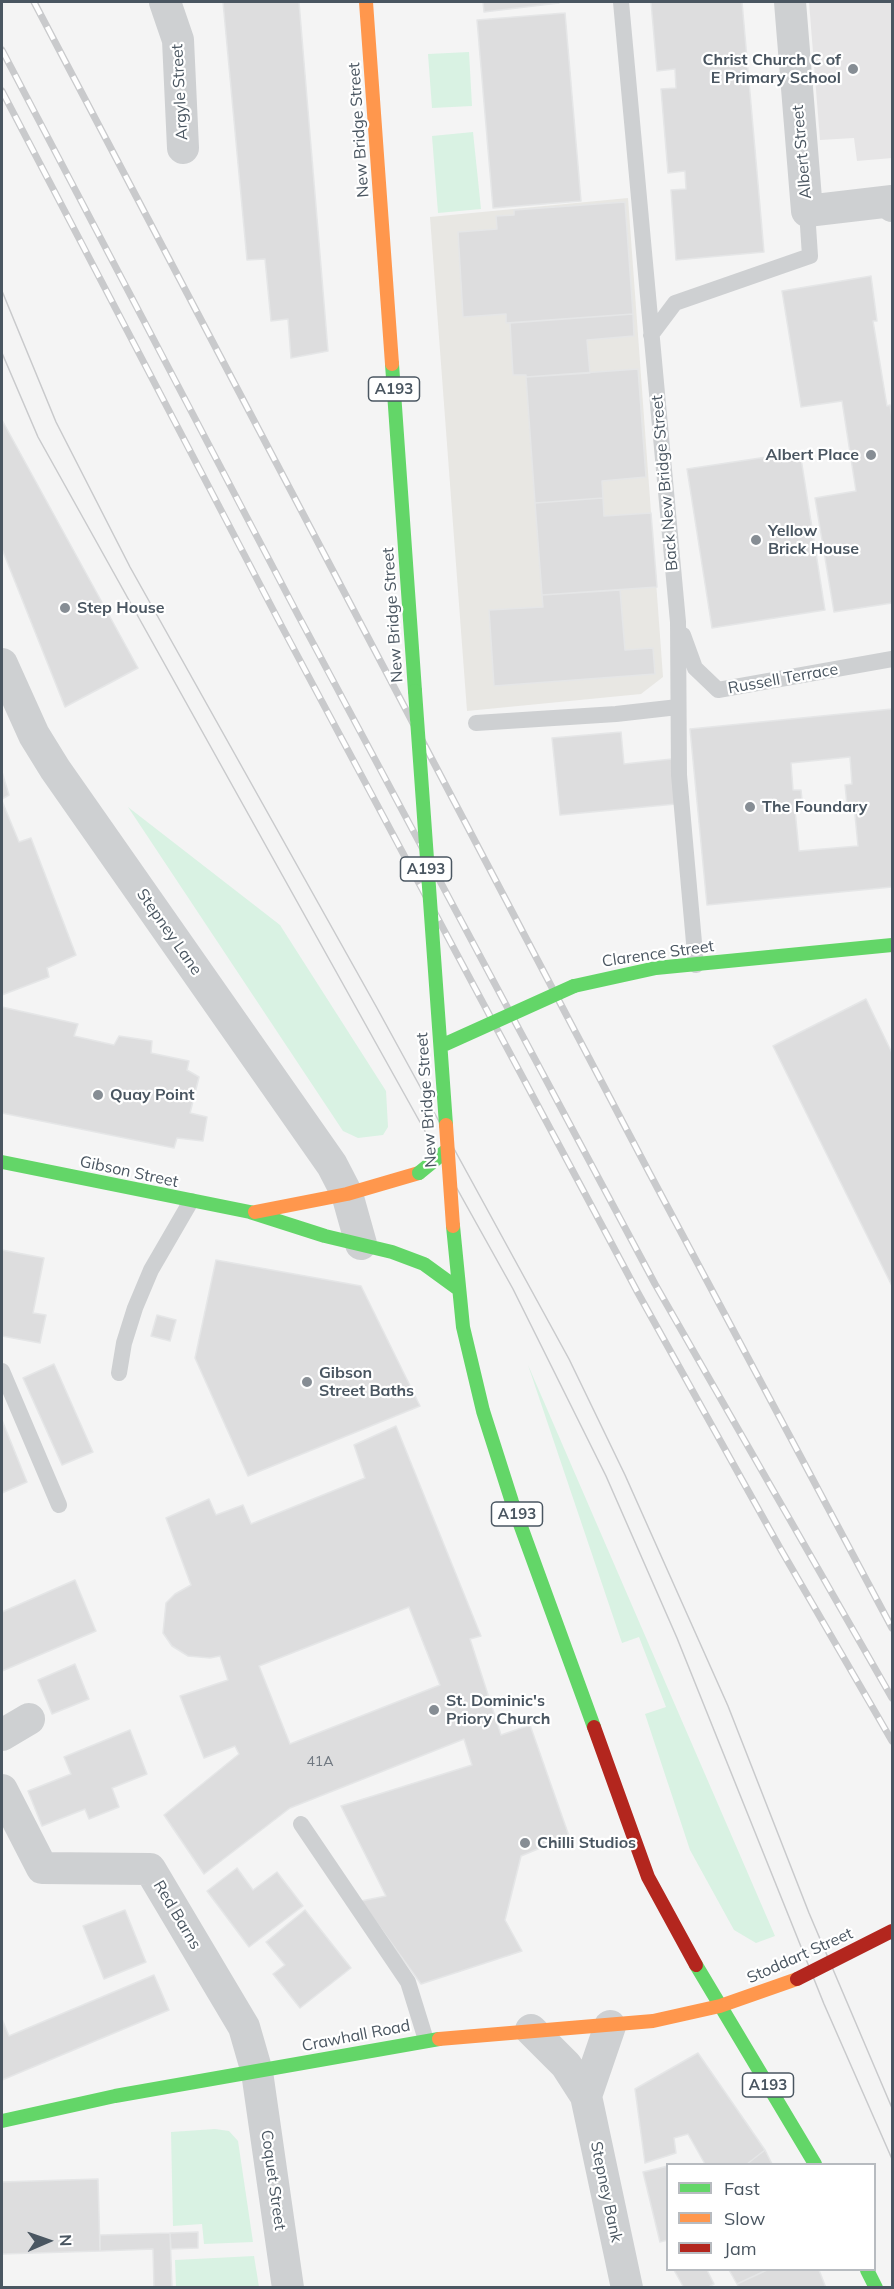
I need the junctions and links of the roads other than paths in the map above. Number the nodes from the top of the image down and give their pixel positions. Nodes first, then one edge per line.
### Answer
1 (165, 2) edge
2 (366, 2) edge
3 (621, 2) edge
4 (790, 2) edge
5 (183, 148) dead end
6 (892, 207) edge
7 (807, 211) junction
8 (651, 335) junction
9 (678, 622) junction
10 (892, 659) edge
11 (2, 664) edge
12 (678, 707) junction
13 (476, 723) dead end
14 (892, 945) edge
15 (696, 965) junction
16 (441, 1046) junction
17 (447, 1150) junction
18 (2, 1162) edge
19 (347, 1194) junction
20 (190, 1201) junction
21 (250, 1212) junction
22 (361, 1244) junction
23 (457, 1288) junction
24 (2, 1371) edge
25 (120, 1373) dead end
26 (59, 1505) dead end
27 (29, 1719) dead end
28 (2, 1735) edge
29 (2, 1790) edge
30 (301, 1824) dead end
31 (892, 1931) edge
32 (720, 2007) junction
33 (610, 2026) junction
34 (531, 2030) junction
35 (426, 2040) junction
36 (258, 2072) junction
37 (586, 2096) junction
38 (2, 2121) edge
39 (814, 2163) edge
40 (868, 2271) edge
41 (288, 2288) edge
42 (627, 2288) edge
43 (876, 2288) edge

1 - 5 street, Argyle Street
2 - 16 main road, New Bridge Street / A193, bridge
3 - 8 lane, Back New Bridge Street
4 - 7 street, Albert Street
6 - 7 street, Albert Street
7 - 8 lane
8 - 9 lane, Back New Bridge Street
9 - 10 lane, Russell Terrace
9 - 12 lane, Back New Bridge Street
11 - 19 street, Stepney Lane
12 - 13 lane
12 - 15 lane, Back New Bridge Street
14 - 15 main road, Clarence Street
15 - 16 main road, Clarence Street, bridge
16 - 17 main road, New Bridge Street / A193, bridge
17 - 19 main road, Gibson Street, bridge
17 - 23 main road, New Bridge Street / A193, bridge
18 - 20 main road, Gibson Street
19 - 21 main road, Gibson Street
19 - 22 street, Stepney Lane
20 - 21 main road, Gibson Street
20 - 25 lane
21 - 22 main road, Gibson Street
22 - 23 main road, Gibson Street
23 - 32 main road, A193
24 - 26 lane
27 - 28 street
29 - 36 street, Red Barns
30 - 35 lane
31 - 32 main road, Stoddart Street, bridge
32 - 33 main road, Crawhall Road
32 - 39 main road, A193
33 - 34 main road, Crawhall Road
33 - 37 street
34 - 35 main road, Crawhall Road
34 - 37 street
35 - 36 main road, Crawhall Road
36 - 38 main road, Crawhall Road
36 - 41 street, Coquet Street
37 - 42 street, Stepney Bank
40 - 43 main road

